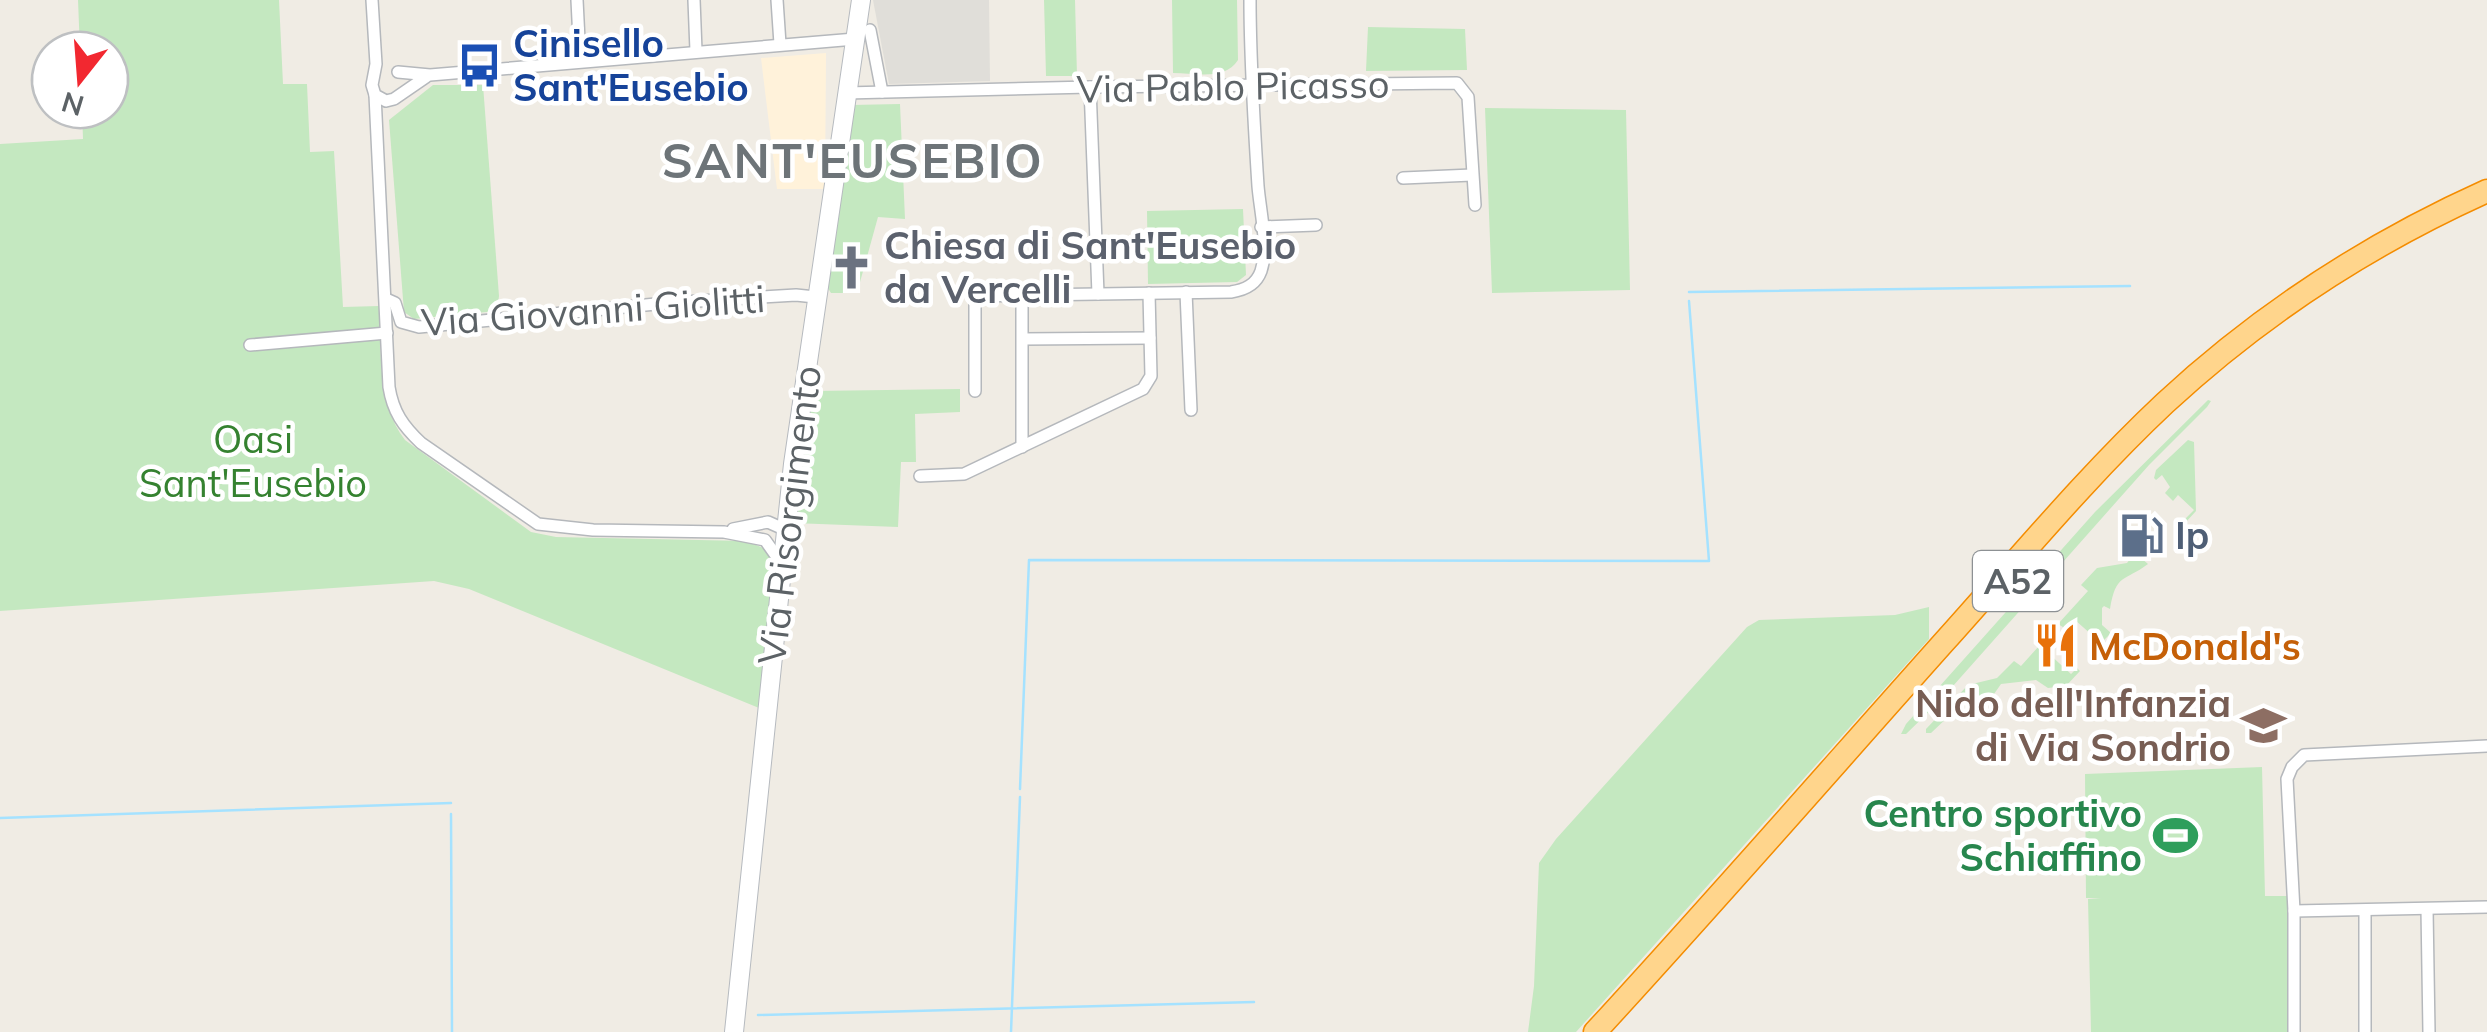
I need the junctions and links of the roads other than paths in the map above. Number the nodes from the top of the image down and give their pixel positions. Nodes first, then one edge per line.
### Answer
1 (372, 0) edge
2 (578, 0) edge
3 (694, 0) edge
4 (778, 0) edge
5 (861, 0) edge
6 (1250, 0) edge
7 (863, 35) junction
8 (780, 44) junction
9 (374, 46) junction
10 (696, 51) junction
11 (580, 60) junction
12 (395, 70) junction
13 (430, 75) junction
14 (374, 76) junction
15 (1251, 84) junction
16 (1090, 87) junction
17 (402, 92) junction
18 (882, 92) junction
19 (846, 93) junction
20 (376, 95) junction
21 (390, 101) junction
22 (378, 126) junction
23 (1472, 175) junction
24 (1403, 178) dead end
25 (2487, 191) edge
26 (1475, 205) dead end
27 (2487, 207) edge
28 (1316, 224) dead end
29 (1261, 227) junction
30 (1186, 292) junction
31 (1149, 293) junction
32 (1098, 294) junction
33 (1022, 296) junction
34 (816, 297) junction
35 (386, 299) junction
36 (388, 333) junction
37 (1150, 338) junction
38 (1023, 339) junction
39 (250, 345) dead end
40 (974, 391) dead end
41 (1191, 410) dead end
42 (1022, 447) junction
43 (920, 476) dead end
44 (780, 529) junction
45 (724, 532) junction
46 (765, 540) junction
47 (782, 564) junction
48 (2487, 746) edge
49 (2487, 907) edge
50 (2427, 910) junction
51 (2364, 911) junction
52 (2294, 912) junction
53 (2487, 918) edge
54 (734, 1032) edge
55 (1595, 1032) edge
56 (1614, 1032) edge
57 (2294, 1032) edge
58 (2365, 1032) edge
59 (2430, 1032) edge

1 - 9 street
2 - 11 street
3 - 10 street
4 - 8 street
5 - 7 street, Via Risorgimento
6 - 15 street
7 - 8 street
7 - 18 street
7 - 19 street, Via Risorgimento
8 - 10 street
9 - 12 street
9 - 14 street
10 - 11 street
11 - 13 street
12 - 13 street
12 - 14 street
12 - 17 street
13 - 17 street
14 - 20 street
15 - 16 street, Via Pablo Picasso
15 - 23 street, Via Pablo Picasso
15 - 29 street
16 - 18 street, Via Pablo Picasso
16 - 32 street
17 - 21 street
18 - 19 street, Via Pablo Picasso
19 - 34 street, Via Risorgimento
20 - 21 street
20 - 22 street
21 - 22 street
22 - 35 street
23 - 24 street
23 - 26 street, Via Pablo Picasso
25 - 55 highway, A52
27 - 56 highway, A52
28 - 29 street
29 - 30 street
30 - 31 street
30 - 41 street
31 - 32 street
31 - 37 street
32 - 33 street
33 - 38 street
33 - 40 street
34 - 35 street, Via Giovanni Giolitti
34 - 44 street, Via Risorgimento
35 - 36 street
36 - 39 street, Via Giovanni Giolitti
36 - 45 street
37 - 38 street
37 - 42 street
38 - 42 street
42 - 43 street
44 - 45 street
44 - 46 street
44 - 47 street, Via Risorgimento
45 - 46 street
46 - 47 street
47 - 54 street, Via Risorgimento
48 - 52 street
49 - 50 street
49 - 53 street
50 - 51 street
50 - 59 street
51 - 52 street
51 - 58 street
52 - 57 street

